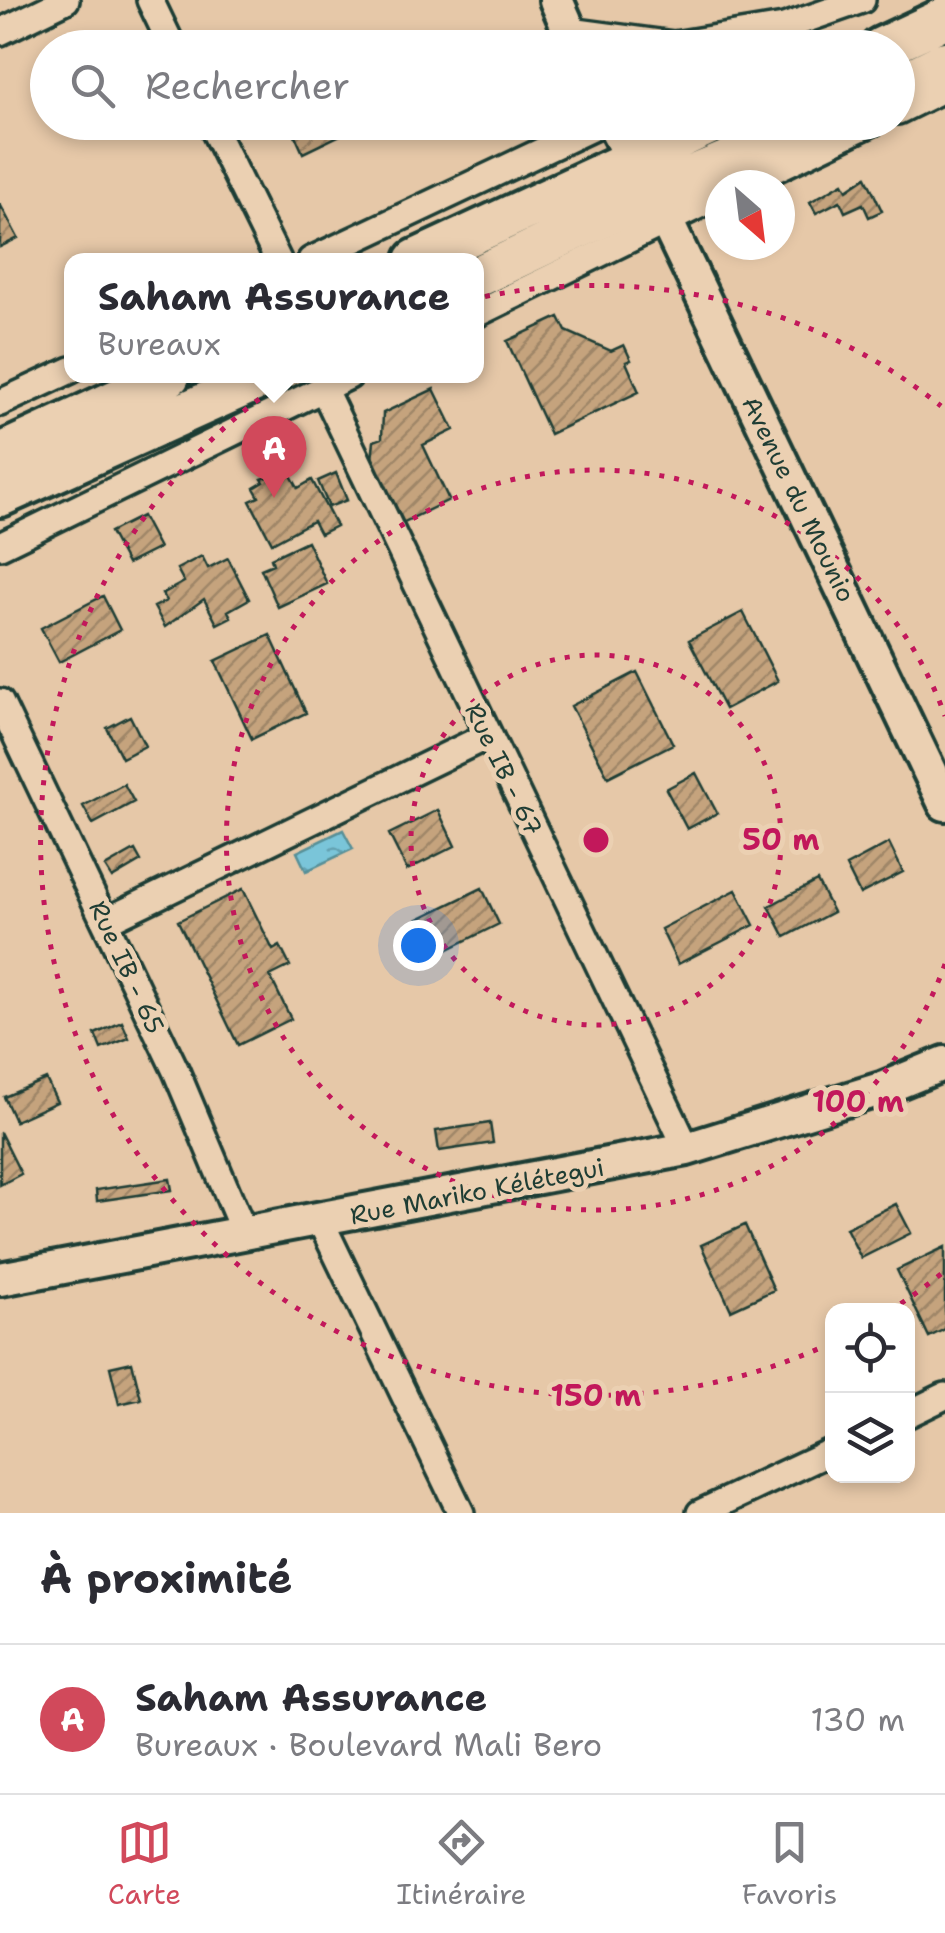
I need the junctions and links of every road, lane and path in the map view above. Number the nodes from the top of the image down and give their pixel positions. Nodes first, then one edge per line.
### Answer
1 (66, 0) edge
2 (150, 0) edge
3 (556, 0) edge
4 (862, 0) edge
5 (929, 15) edge
6 (165, 30) edge
7 (570, 30) edge
8 (766, 30) edge
9 (907, 30) edge
10 (0, 32) edge
11 (945, 62) edge
12 (915, 77) edge
13 (945, 88) edge
14 (915, 103) edge
15 (219, 140) edge
16 (566, 140) edge
17 (621, 140) edge
18 (675, 140) edge
19 (785, 140) edge
20 (836, 140) edge
21 (632, 160) junction
22 (773, 170) edge
23 (705, 199) edge
24 (659, 207) junction
25 (275, 253) edge
26 (326, 253) edge
27 (431, 253) edge
28 (484, 274) edge
29 (484, 309) edge
30 (64, 374) edge
31 (154, 383) edge
32 (250, 383) edge
33 (334, 383) edge
34 (323, 388) junction
35 (0, 403) edge
36 (0, 454) edge
37 (0, 496) edge
38 (0, 546) edge
39 (0, 702) edge
40 (487, 736) junction
41 (945, 804) edge
42 (106, 922) junction
43 (945, 1064) edge
44 (687, 1150) junction
45 (321, 1222) junction
46 (245, 1235) junction
47 (0, 1279) edge
48 (945, 1396) edge
49 (915, 1411) edge
50 (825, 1453) edge
51 (461, 1513) edge
52 (700, 1513) edge

1 - 10 street
2 - 6 street
3 - 7 street
4 - 8 street
5 - 9 main road
11 - 12 main road
13 - 14 street
15 - 25 street
16 - 26 street
17 - 21 street
18 - 21 main road
19 - 24 main road
20 - 22 street
21 - 27 main road
23 - 24 street
24 - 28 main road
24 - 29 street
24 - 41 street, Avenue du Mounio
30 - 35 street
31 - 36 main road
32 - 37 main road
33 - 34 street
34 - 38 street
34 - 40 street, Rue IB - 67
39 - 42 street, Rue IB - 65
40 - 42 street
40 - 44 street, Rue IB - 67
42 - 46 street, Rue IB - 65
43 - 44 street, Rue Mariko Kélétegui
44 - 45 street, Rue Mariko Kélétegui
45 - 46 street, Rue Mariko Kélétegui
45 - 51 street
46 - 47 street, Rue Mariko Kélétegui
48 - 49 street
50 - 52 street

